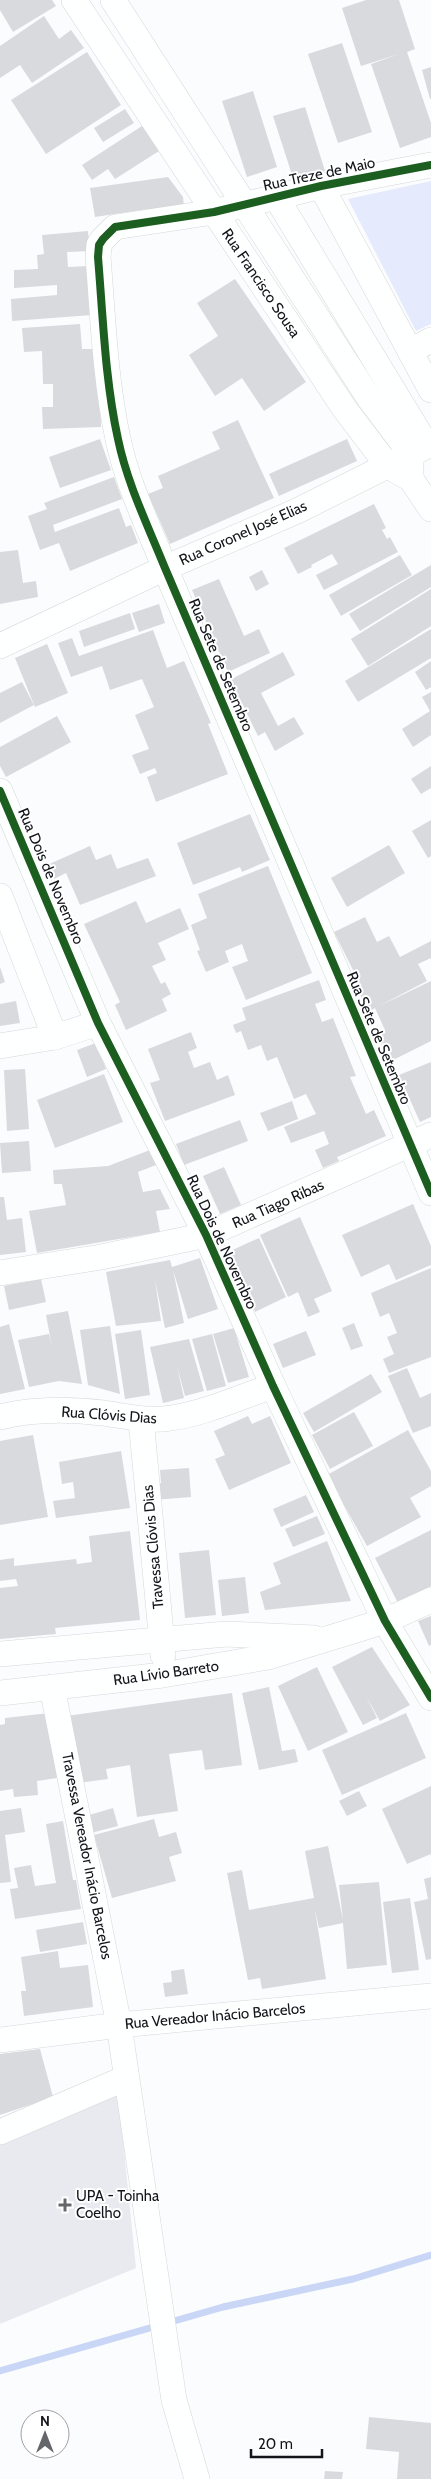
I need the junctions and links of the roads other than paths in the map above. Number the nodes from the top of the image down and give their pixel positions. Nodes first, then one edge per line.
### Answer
1 (74, 0) edge
2 (113, 0) edge
3 (158, 70) junction
4 (131, 87) junction
5 (431, 165) edge
6 (321, 186) junction
7 (276, 197) junction
8 (244, 204) junction
9 (214, 212) junction
10 (321, 323) junction
11 (296, 335) junction
12 (421, 345) edge
13 (431, 390) edge
14 (369, 398) junction
15 (344, 408) junction
16 (423, 448) edge
17 (388, 466) junction
18 (411, 479) junction
19 (431, 509) edge
20 (165, 568) junction
21 (0, 646) edge
22 (0, 791) edge
23 (0, 896) edge
24 (98, 1023) junction
25 (55, 1037) junction
26 (0, 1046) edge
27 (421, 1140) edge
28 (431, 1193) edge
29 (206, 1235) junction
30 (0, 1273) edge
31 (274, 1386) junction
32 (0, 1417) edge
33 (141, 1419) junction
34 (431, 1600) edge
35 (386, 1621) junction
36 (162, 1639) junction
37 (329, 1639) junction
38 (0, 1654) edge
39 (163, 1675) junction
40 (52, 1687) junction
41 (0, 1693) edge
42 (431, 1698) edge
43 (431, 1996) edge
44 (119, 2025) junction
45 (0, 2040) edge
46 (126, 2078) junction
47 (0, 2132) edge
48 (197, 2479) edge

1 - 4 street, Rua Francisco Sousa
2 - 3 street, Rua Francisco Sousa
3 - 4 street
3 - 8 street, Rua Francisco Sousa
4 - 9 street, Rua Francisco Sousa
5 - 6 street, Rua Treze de Maio
6 - 7 street, Rua Treze de Maio
6 - 12 street
7 - 8 street, Rua Treze de Maio
7 - 16 street
8 - 9 street, Rua Treze de Maio
8 - 10 street, Rua Francisco Sousa
9 - 11 street, Rua Francisco Sousa
9 - 20 street, Rua Sete de Setembro
10 - 11 street
10 - 14 street, Rua Francisco Sousa
11 - 15 street, Rua Francisco Sousa
12 - 13 street
14 - 15 street
14 - 16 street, Rua Francisco Sousa
15 - 17 street, Rua Francisco Sousa
16 - 17 street, Rua Coronel José Elias
16 - 18 street
17 - 18 street, Rua Francisco Sousa
17 - 20 street, Rua Coronel José Elias
18 - 19 street, Rua Francisco Sousa
20 - 21 street, Rua Coronel José Elias
20 - 27 street, Rua Sete de Setembro
22 - 24 street, Rua Dois de Novembro
23 - 25 street
24 - 25 street
24 - 29 street, Rua Dois de Novembro
25 - 26 street
27 - 28 street, Rua Sete de Setembro
27 - 29 street, Rua Tiago Ribas
29 - 30 street, Rua Tiago Ribas
29 - 31 street, Rua Dois de Novembro
31 - 33 street, Rua Clóvis Dias
31 - 35 street, Rua Dois de Novembro
32 - 33 street, Rua Clóvis Dias
33 - 36 street, Travessa Clóvis Dias
34 - 35 street, Rua Lívio Barreto
35 - 37 street, Rua Lívio Barreto
35 - 42 street, Rua Dois de Novembro
36 - 37 street, Rua Lívio Barreto
36 - 38 street, Rua Lívio Barreto
36 - 39 street, Travessa Clóvis Dias
37 - 39 street, Rua Lívio Barreto
39 - 40 street, Rua Lívio Barreto
40 - 41 street, Rua Lívio Barreto
40 - 44 street, Travessa Vereador Inácio Barcelos
43 - 44 street, Rua Vereador Inácio Barcelos
44 - 45 street, Rua Vereador Inácio Barcelos
44 - 46 street, Travessa Vereador Inácio Barcelos
46 - 47 street
46 - 48 street, Travessa Vereador Inácio Barcelos

